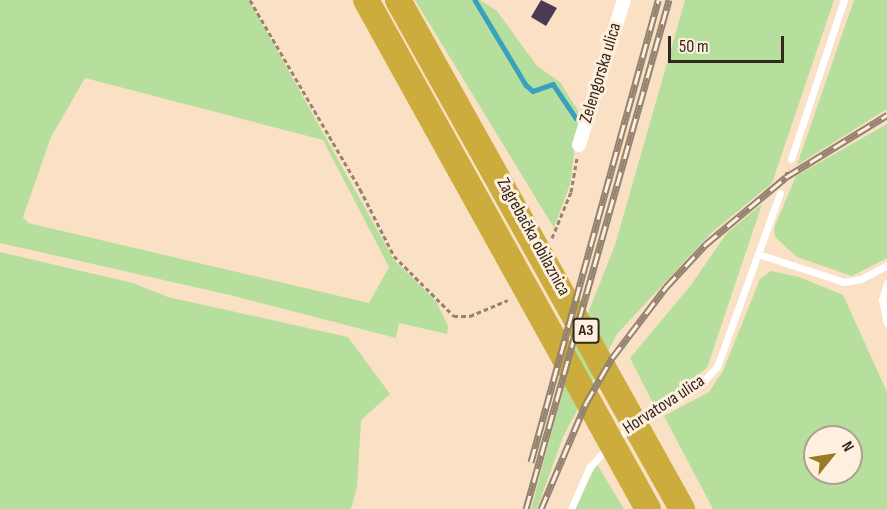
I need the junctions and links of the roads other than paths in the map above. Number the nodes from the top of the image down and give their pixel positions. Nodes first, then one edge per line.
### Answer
1 (366, 0) edge
2 (398, 0) edge
3 (624, 0) edge
4 (844, 0) edge
5 (579, 146) road end
6 (791, 159) road end
7 (780, 193) road end
8 (758, 254) junction
9 (887, 265) edge
10 (887, 283) edge
11 (887, 324) edge
12 (679, 502) edge
13 (571, 509) edge
14 (648, 509) edge

1 - 14 highway, Zagrebačka obilaznica / A3
2 - 12 highway, Zagrebačka obilaznica / A3
3 - 5 street, Zelengorska ulica
4 - 6 lane
7 - 8 lane, Horvatova ulica
8 - 9 lane
8 - 13 lane, Horvatova ulica
10 - 11 lane

